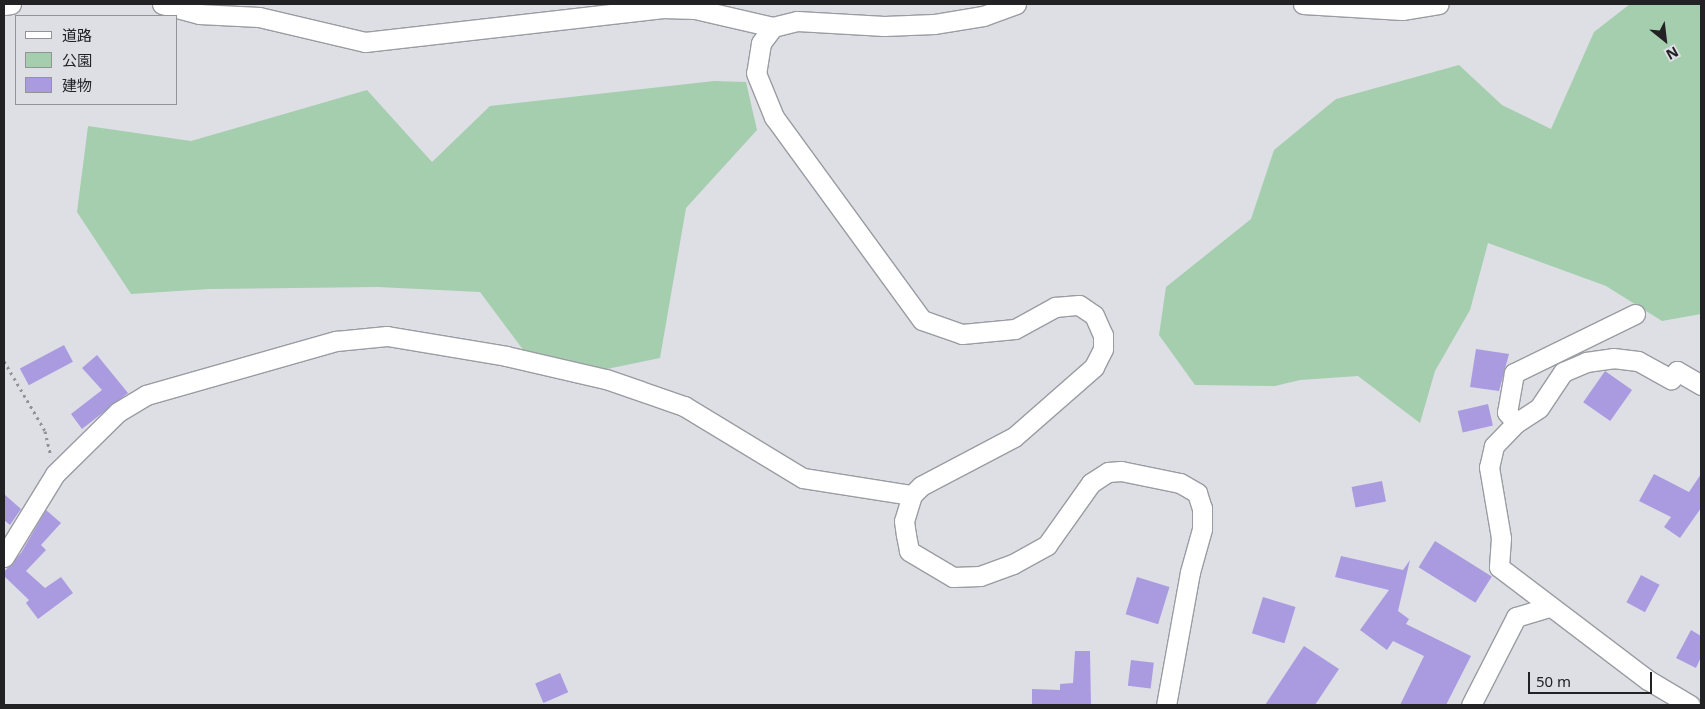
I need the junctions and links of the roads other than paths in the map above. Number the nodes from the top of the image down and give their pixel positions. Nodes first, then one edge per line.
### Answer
1 (11, 4) edge
2 (162, 4) edge
3 (1016, 4) edge
4 (1303, 4) edge
5 (1439, 4) edge
6 (4, 5) edge
7 (773, 26) junction
8 (1635, 314) dead end
9 (1701, 385) edge
10 (1516, 423) junction
11 (912, 495) junction
12 (4, 557) edge
13 (1549, 607) junction
14 (1166, 705) edge
15 (1471, 705) edge
16 (1690, 705) edge

1 - 6 street
2 - 7 street
3 - 7 street
4 - 5 street
7 - 11 street
8 - 10 street
9 - 10 street
10 - 13 street
11 - 12 street
11 - 14 street
13 - 15 street
13 - 16 street

